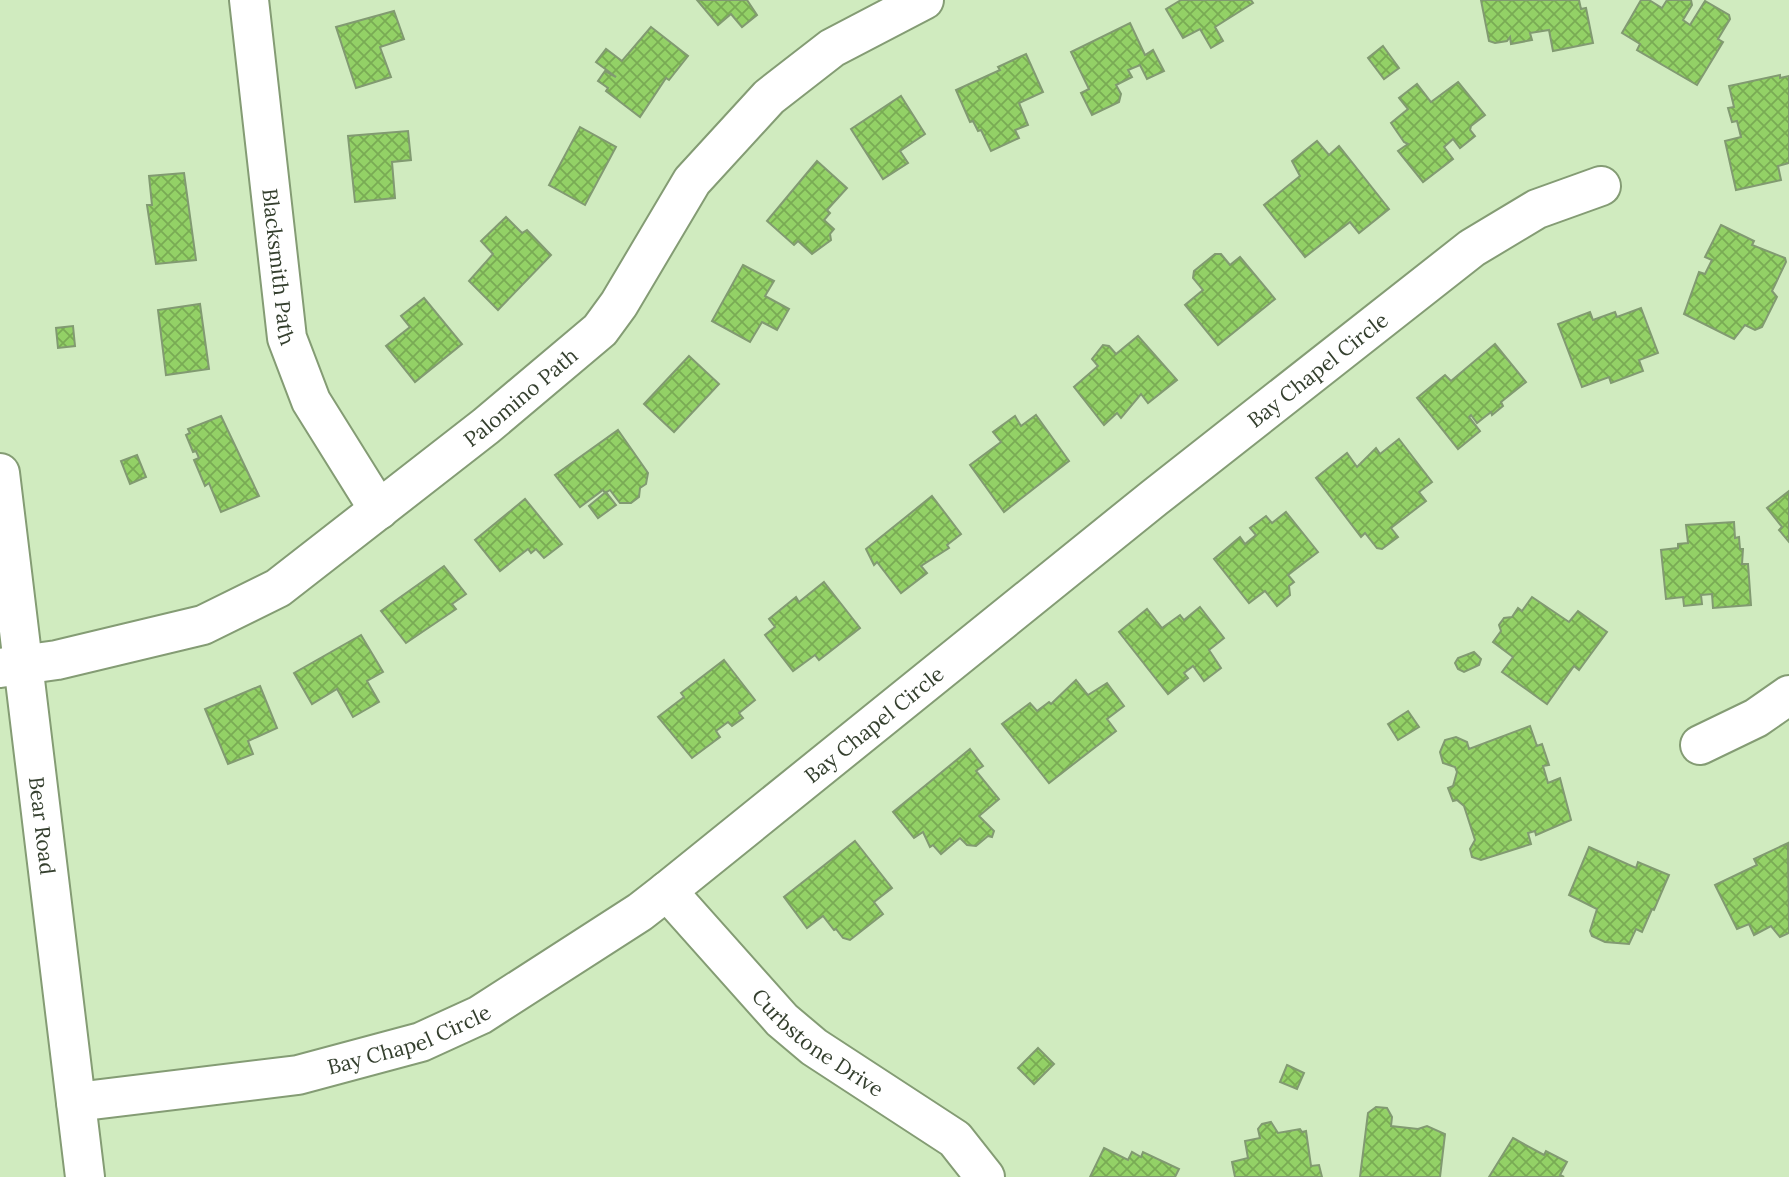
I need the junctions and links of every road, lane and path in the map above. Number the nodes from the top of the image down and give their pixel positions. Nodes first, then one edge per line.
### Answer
1 (249, 0) edge
2 (923, 0) edge
3 (1601, 186) dead end
4 (0, 473) edge
5 (379, 510) junction
6 (11, 666) edge
7 (1789, 695) edge
8 (1700, 745) dead end
9 (667, 891) junction
10 (76, 1102) junction
11 (85, 1177) edge
12 (985, 1177) edge

1 - 5 street, Blacksmith Path
2 - 5 street, Palomino Path
3 - 9 street, Bay Chapel Circle
4 - 6 street, Bear Road
5 - 6 street, Palomino Path
6 - 10 street, Bear Road
7 - 8 street
9 - 10 street, Bay Chapel Circle
9 - 12 street, Curbstone Drive
10 - 11 street, Bear Road

